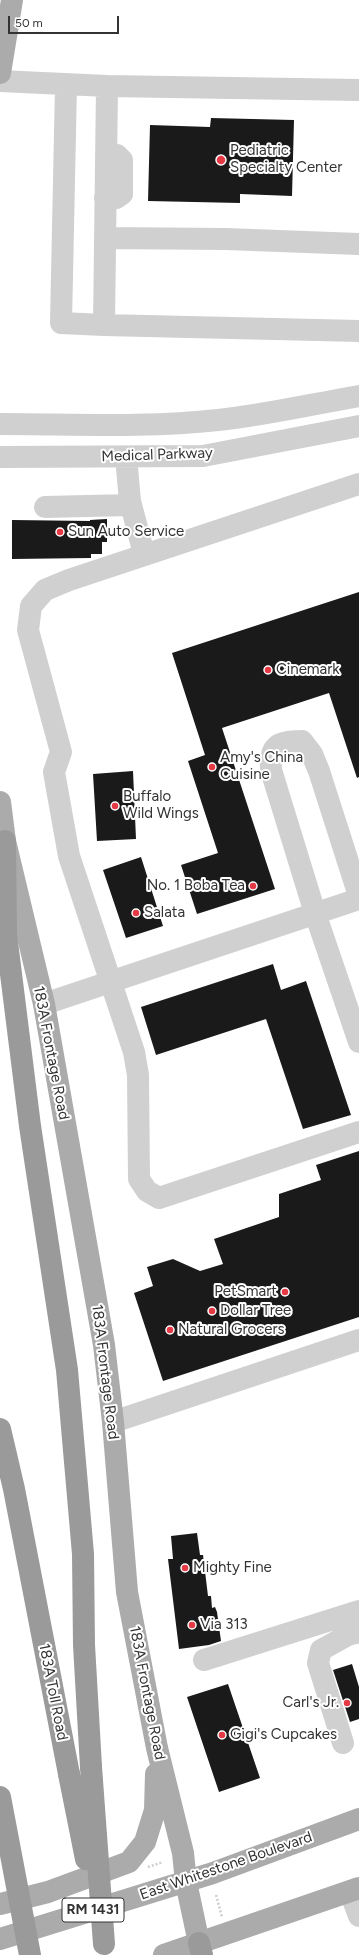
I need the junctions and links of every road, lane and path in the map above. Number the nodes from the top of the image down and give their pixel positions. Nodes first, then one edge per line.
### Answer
1 (12, 0) edge
2 (0, 73) edge
3 (0, 82) edge
4 (66, 85) junction
5 (107, 86) junction
6 (359, 90) edge
7 (105, 238) junction
8 (359, 244) edge
9 (104, 325) junction
10 (359, 331) edge
11 (359, 396) edge
12 (0, 424) edge
13 (359, 426) edge
14 (126, 457) junction
15 (0, 458) edge
16 (359, 484) edge
17 (131, 505) junction
18 (46, 507) dead end
19 (144, 554) junction
20 (0, 802) edge
21 (5, 841) junction
22 (359, 897) edge
23 (315, 913) junction
24 (110, 982) junction
25 (44, 1004) junction
26 (359, 1042) edge
27 (359, 1132) edge
28 (359, 1340) edge
29 (113, 1422) junction
30 (0, 1429) edge
31 (359, 1611) edge
32 (359, 1632) edge
33 (204, 1660) dead end
34 (343, 1743) dead end
35 (157, 1748) junction
36 (0, 1797) edge
37 (359, 1820) edge
38 (186, 1882) junction
39 (354, 1890) edge
40 (216, 1895) dead end
41 (0, 1904) edge
42 (359, 1916) edge
43 (224, 1921) dead end
44 (0, 1939) edge
45 (200, 1949) edge
46 (105, 1950) edge
47 (30, 1955) edge
48 (164, 1955) edge

1 - 2 main road
3 - 4 street
4 - 5 street
4 - 9 street
5 - 6 street
5 - 7 street
7 - 8 street
7 - 9 street
9 - 10 street
11 - 12 street, Medical Parkway
13 - 14 street, Medical Parkway
14 - 15 street, Medical Parkway
14 - 17 street
16 - 19 street
17 - 18 street
17 - 19 street
19 - 24 street
20 - 21 main road, 183A Frontage Road
21 - 25 main road, 183A Frontage Road
21 - 46 highway, bridge
22 - 23 street
22 - 23 street
23 - 24 street
23 - 26 street
24 - 25 street
24 - 27 street
25 - 29 main road, 183A Frontage Road
28 - 29 street
29 - 35 main road, 183A Frontage Road
30 - 46 highway, 183A Toll Road, bridge
31 - 33 street
32 - 34 street
35 - 38 main road, 183A Frontage Road
35 - 41 main road
36 - 47 highway, bridge
37 - 38 main road, East Whitestone Boulevard / RM 1431
38 - 44 main road, East Whitestone Boulevard / RM 1431
38 - 45 main road, 183A Frontage Road
39 - 42 street
39 - 45 main road
40 - 43 path
45 - 48 main road

